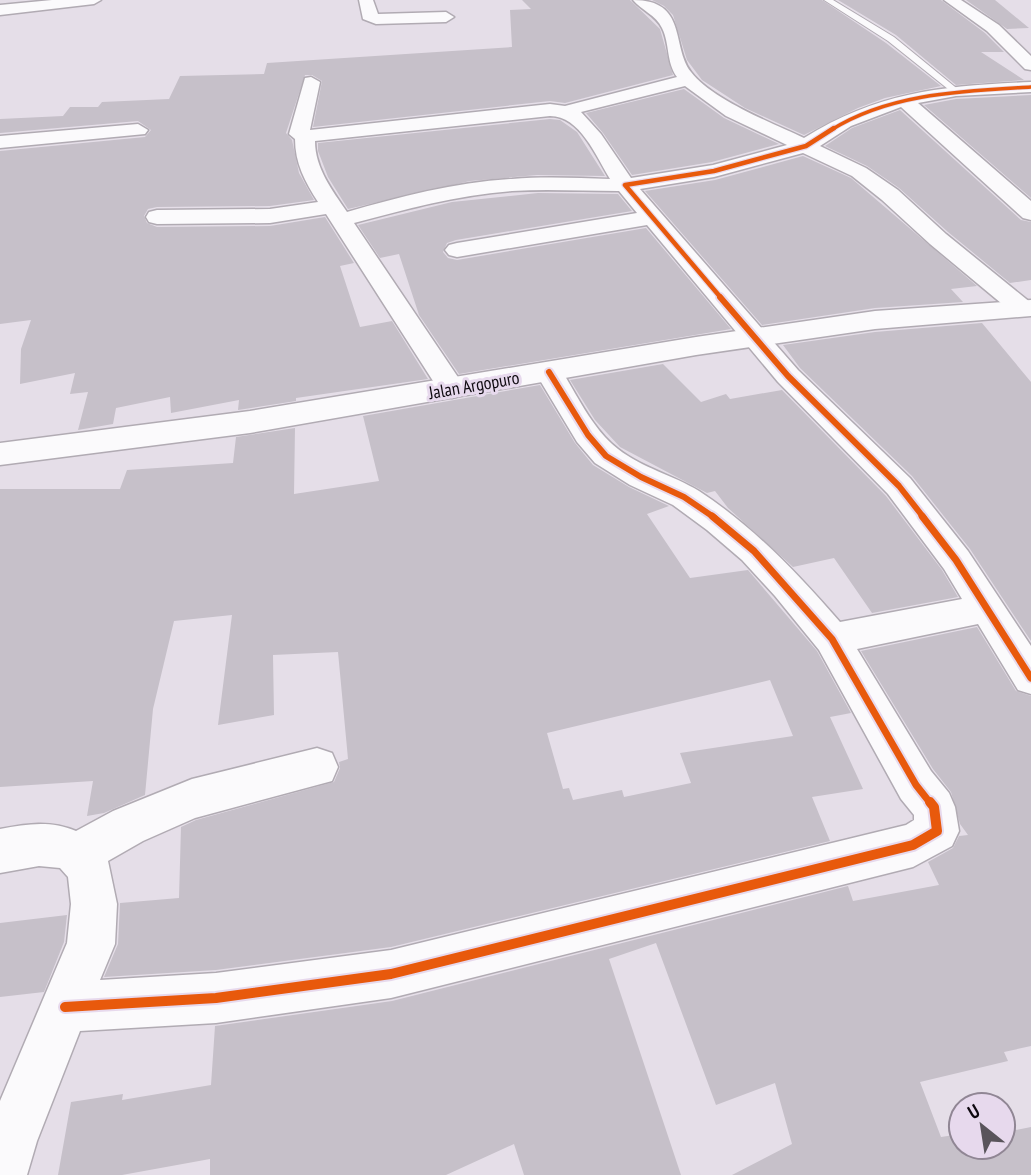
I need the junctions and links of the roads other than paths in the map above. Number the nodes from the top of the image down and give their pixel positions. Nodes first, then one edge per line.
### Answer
1 (94, 0) edge
2 (366, 0) edge
3 (640, 0) edge
4 (828, 0) edge
5 (951, 0) edge
6 (0, 10) edge
7 (446, 18) dead end
8 (1031, 65) edge
9 (688, 80) junction
10 (311, 82) dead end
11 (956, 91) junction
12 (1026, 91) edge
13 (904, 100) junction
14 (565, 111) junction
15 (138, 130) dead end
16 (305, 136) junction
17 (0, 142) edge
18 (806, 146) junction
19 (625, 185) junction
20 (337, 213) junction
21 (1031, 213) edge
22 (652, 216) junction
23 (157, 217) dead end
24 (457, 250) dead end
25 (1028, 311) edge
26 (755, 337) junction
27 (549, 372) junction
28 (452, 389) junction
29 (1, 452) edge
30 (988, 608) junction
31 (832, 639) junction
32 (1031, 678) edge
33 (317, 767) dead end
34 (0, 851) edge
35 (78, 854) junction
36 (65, 1007) junction
37 (0, 1173) edge

1 - 6 street
2 - 7 street
3 - 9 street
4 - 11 lane
5 - 8 street
9 - 14 street
9 - 18 street
10 - 16 street
11 - 12 street
11 - 13 street
13 - 18 street
13 - 21 street
14 - 16 street
14 - 19 street
15 - 17 street
16 - 20 street
18 - 19 street
18 - 25 street
19 - 20 street
19 - 22 street
20 - 23 street
20 - 28 street
22 - 24 street
22 - 26 street
25 - 26 street, Jalan Argopuro
26 - 27 street, Jalan Argopuro
26 - 30 street
27 - 28 street, Jalan Argopuro
27 - 31 street
28 - 29 street, Jalan Argopuro
30 - 31 street
30 - 32 street
31 - 36 street
33 - 35 street
34 - 35 street
35 - 36 street
36 - 37 street

